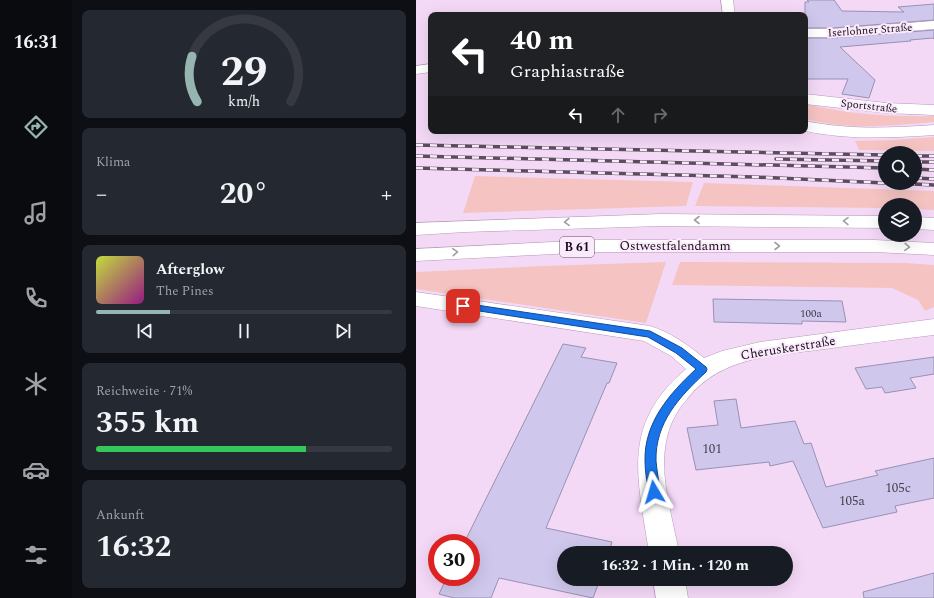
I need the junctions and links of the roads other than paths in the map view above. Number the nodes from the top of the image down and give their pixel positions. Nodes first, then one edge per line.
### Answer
1 (727, 0) edge
2 (729, 12) edge
3 (934, 25) edge
4 (808, 33) edge
5 (428, 68) edge
6 (416, 70) edge
7 (808, 99) edge
8 (934, 110) edge
9 (808, 127) edge
10 (934, 130) edge
11 (878, 222) edge
12 (922, 223) edge
13 (934, 224) edge
14 (416, 229) edge
15 (934, 248) edge
16 (416, 255) edge
17 (416, 299) edge
18 (934, 326) edge
19 (702, 369) junction
20 (663, 546) edge
21 (670, 586) edge
22 (672, 598) edge

1 - 2 main road
3 - 4 main road, Iserlohner Straße
5 - 6 main road
7 - 8 main road, Sportstraße
9 - 10 main road
11 -> 14 main road, Ostwestfalendamm / B 61
12 - 13 main road
16 -> 15 main road, Ostwestfalendamm / B 61
17 - 19 main road
18 - 19 main road, Cheruskerstraße
19 - 20 main road, Cheruskerstraße
21 - 22 main road

